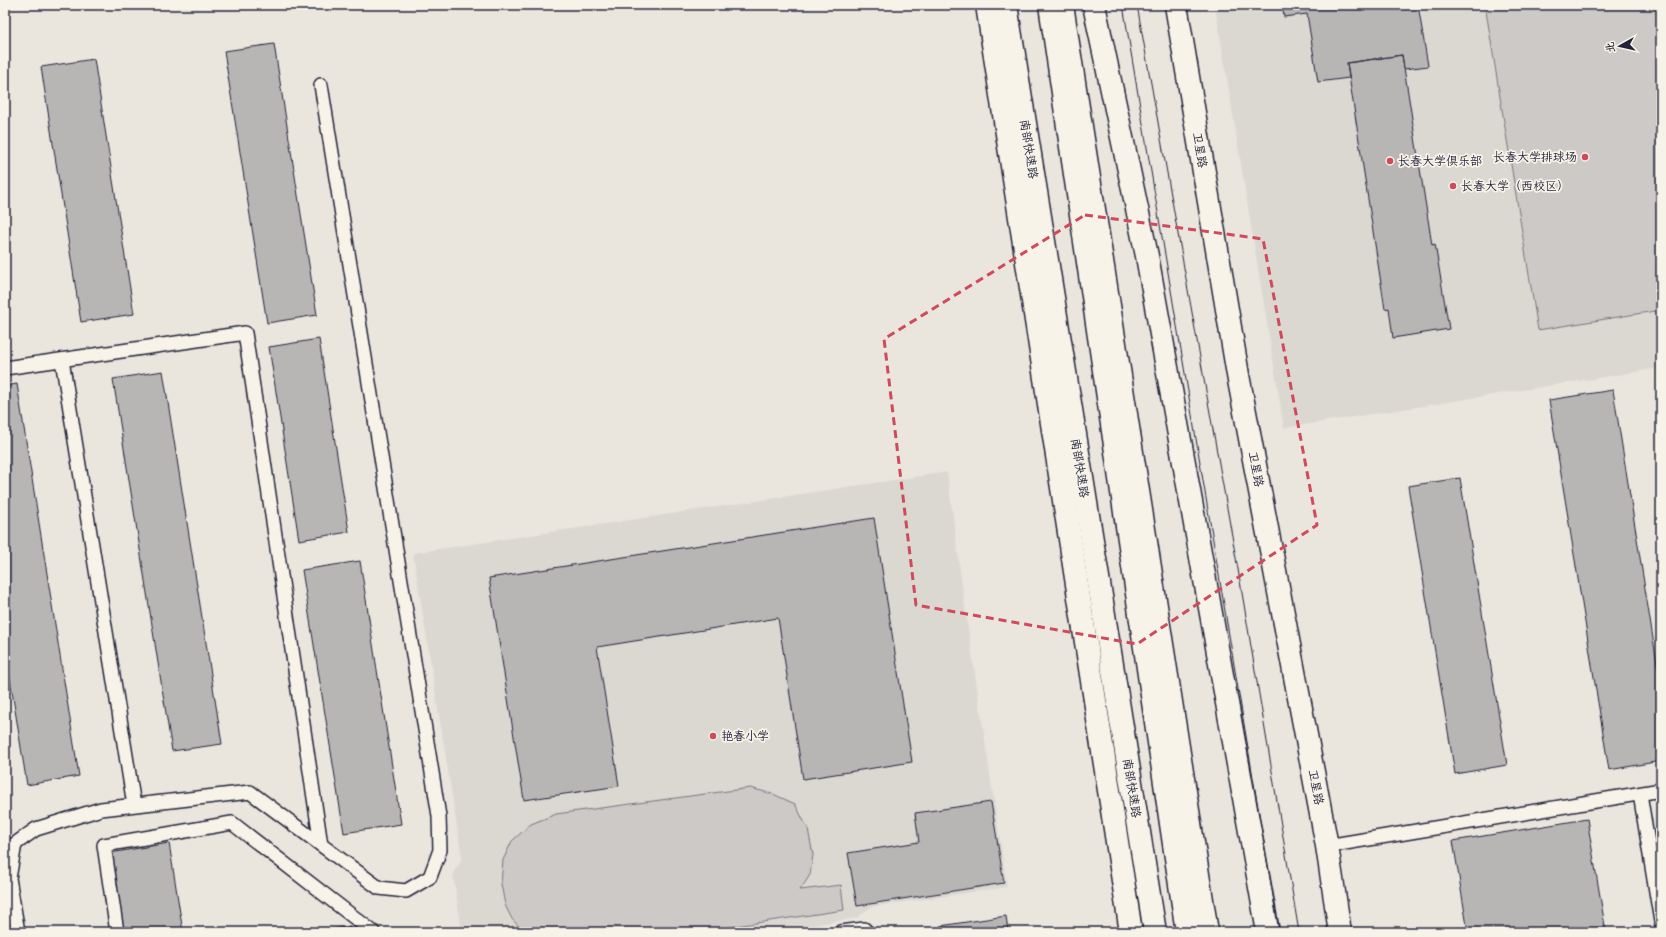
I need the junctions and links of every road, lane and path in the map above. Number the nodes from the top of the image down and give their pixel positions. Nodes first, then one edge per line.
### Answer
1 (987, 5) edge
2 (1006, 5) edge
3 (1050, 5) edge
4 (1062, 5) edge
5 (1094, 5) edge
6 (1176, 5) edge
7 (321, 85) dead end
8 (62, 360) junction
9 (5, 368) edge
10 (1661, 790) edge
11 (1640, 794) junction
12 (134, 805) junction
13 (321, 845) junction
14 (1327, 846) junction
15 (1661, 922) edge
16 (18, 932) edge
17 (117, 932) edge
18 (373, 932) edge
19 (841, 932) edge
20 (868, 932) edge
21 (1131, 932) edge
22 (1154, 932) edge
23 (1187, 932) edge
24 (1207, 932) edge
25 (1268, 932) edge
26 (1340, 932) edge

1 - 21 main road
2 - 22 main road, 南部快速路
3 - 23 main road
4 - 24 main road
5 - 25 main road
6 - 14 main road, 卫星路
7 - 13 lane
8 - 9 lane
8 - 12 lane
8 - 13 lane
10 - 11 lane
11 - 14 lane
11 - 15 lane
12 - 13 lane
12 - 16 lane
14 - 26 main road, 卫星路
17 - 18 lane
19 - 20 lane

